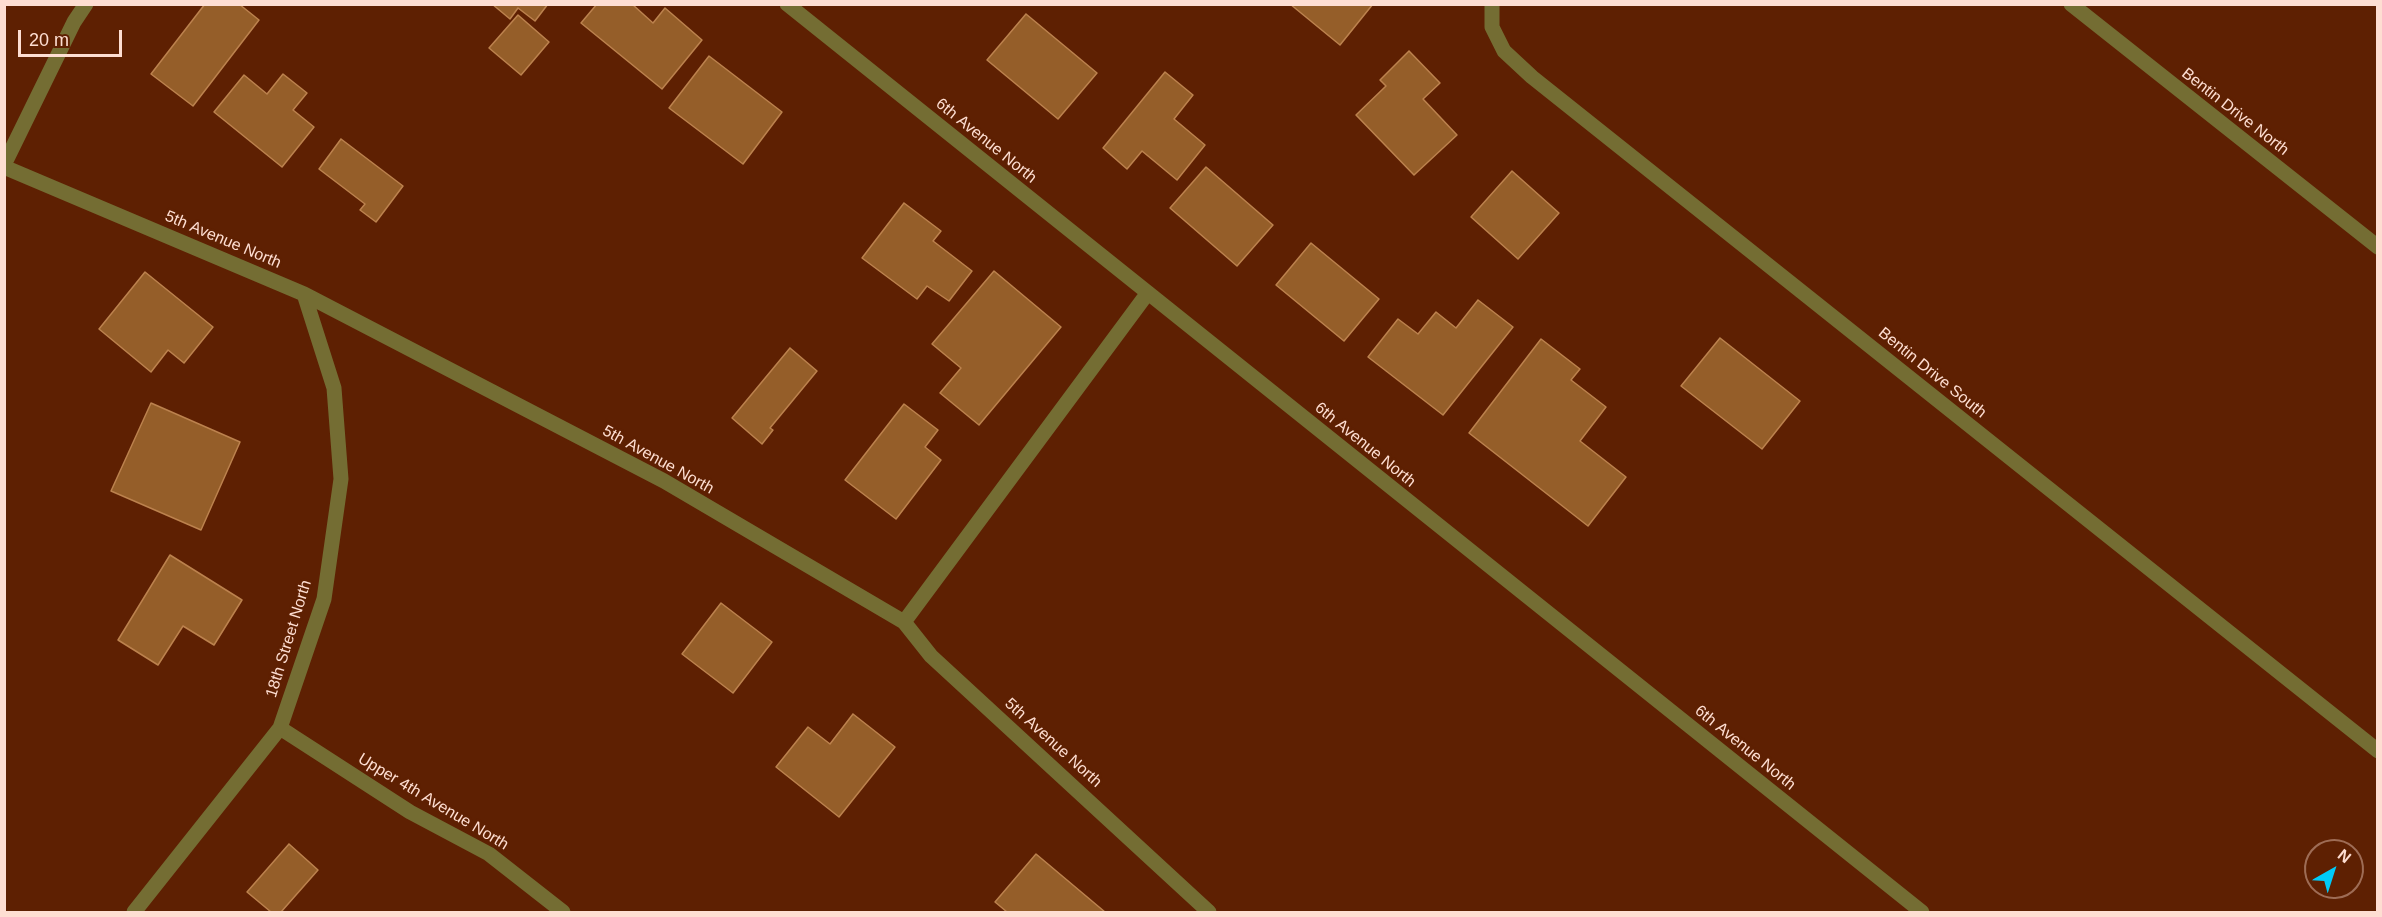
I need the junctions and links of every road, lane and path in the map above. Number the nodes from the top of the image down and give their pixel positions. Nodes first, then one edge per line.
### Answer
1 (86, 4) edge
2 (788, 4) edge
3 (1492, 4) edge
4 (2071, 4) edge
5 (4, 166) edge
6 (2378, 247) edge
7 (304, 294) junction
8 (1147, 294) junction
9 (904, 622) junction
10 (280, 728) junction
11 (2378, 751) edge
12 (1914, 909) edge
13 (134, 912) edge
14 (563, 912) edge
15 (1209, 912) edge

1 - 5 street
2 - 8 street, 6th Avenue North
3 - 11 street, Bentin Drive South
4 - 6 street, Bentin Drive North
5 - 7 street, 5th Avenue North
7 - 9 street, 5th Avenue North
7 - 10 street, 18th Street North
8 - 9 street
8 - 12 street, 6th Avenue North
9 - 15 street, 5th Avenue North
10 - 13 street, 18th Street North
10 - 14 street, Upper 4th Avenue North

